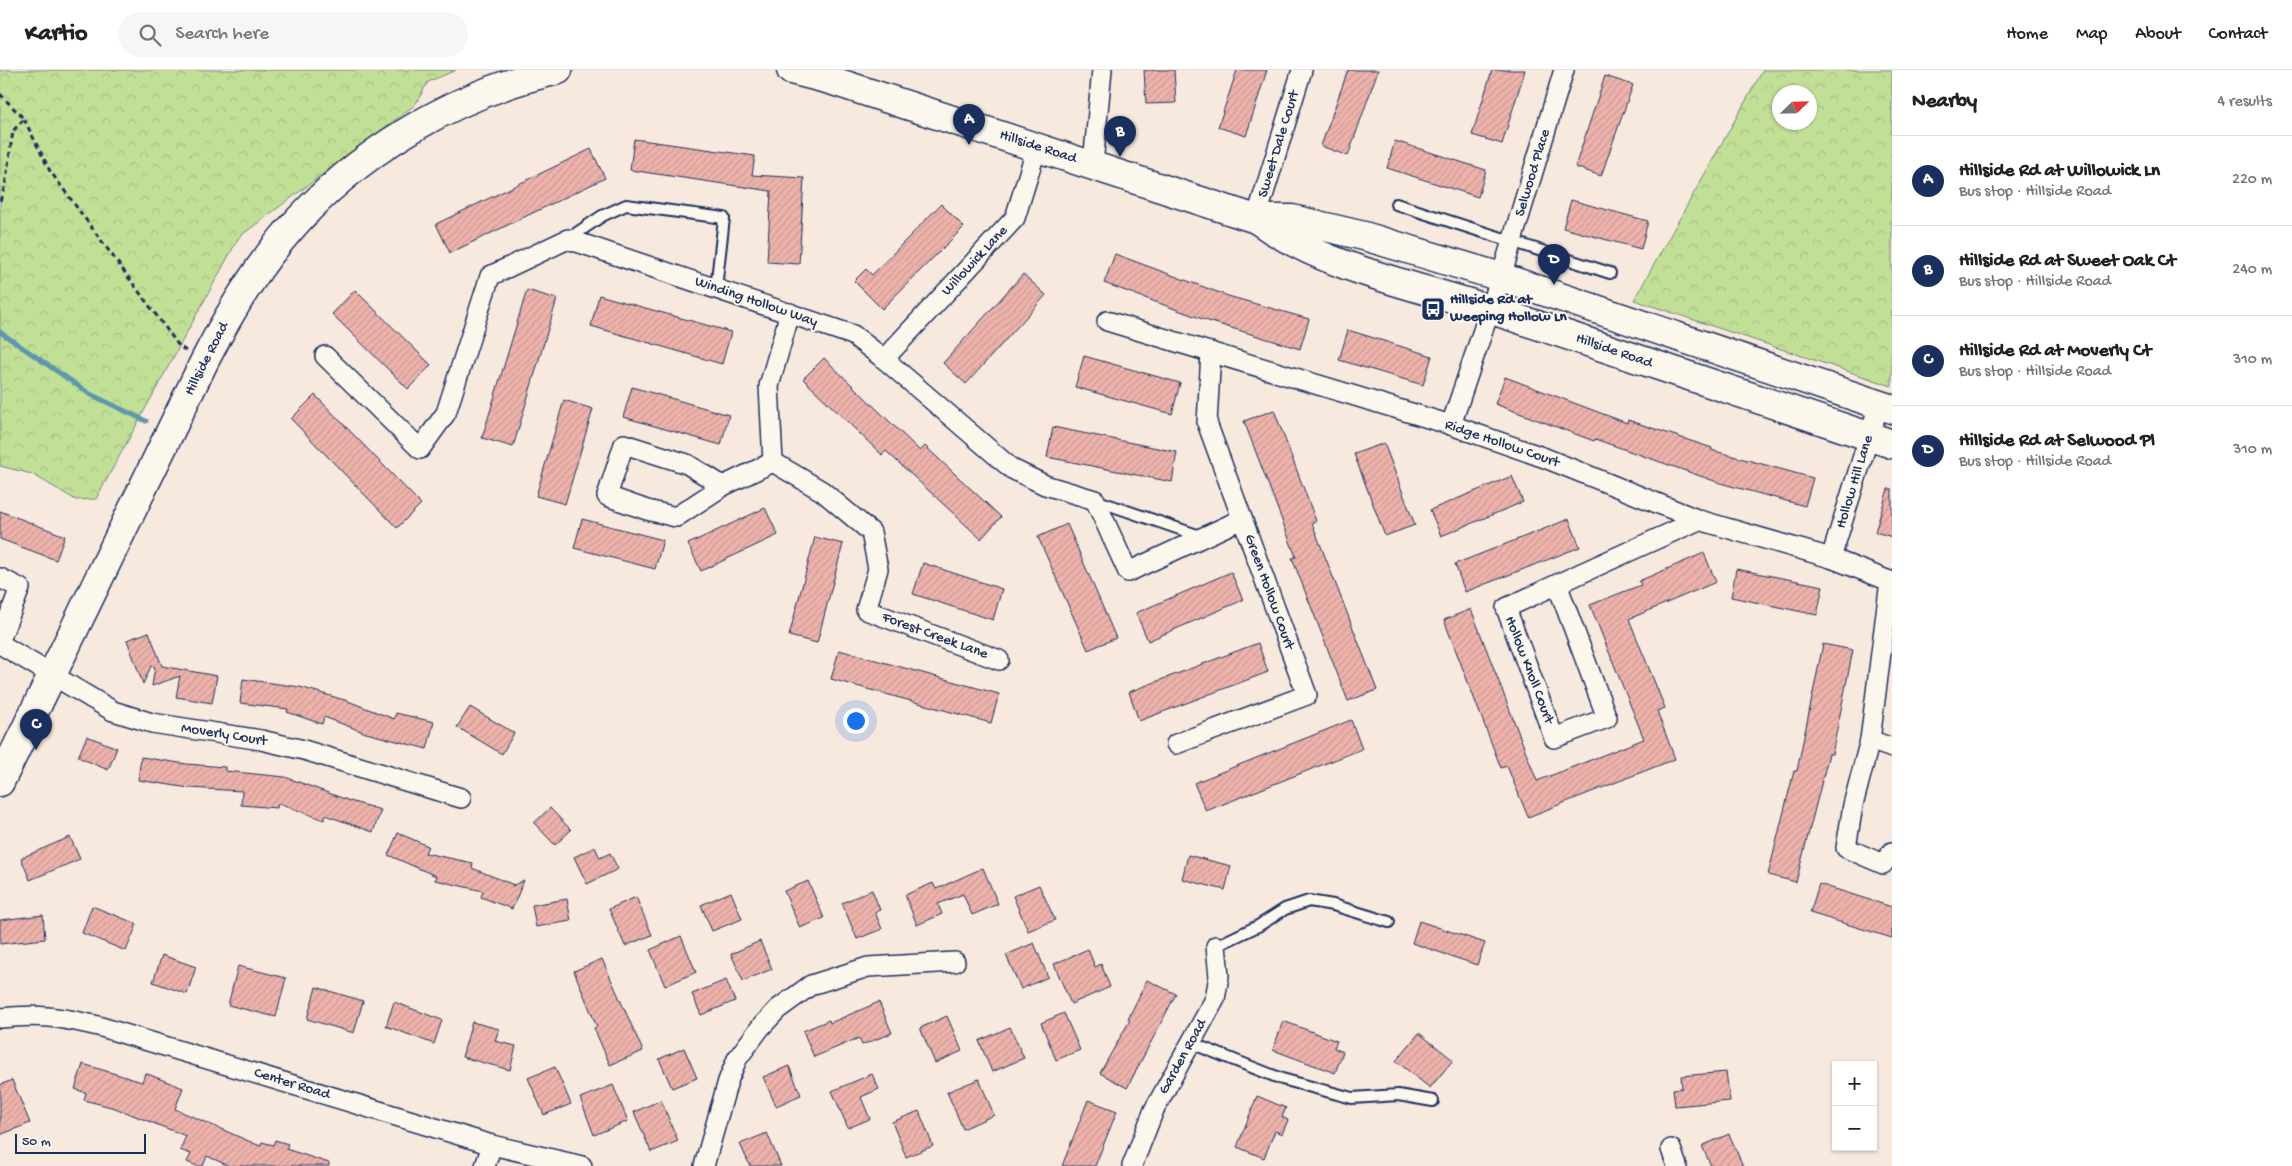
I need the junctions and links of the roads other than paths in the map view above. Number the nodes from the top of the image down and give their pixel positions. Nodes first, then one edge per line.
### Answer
1 (558, 70) edge
2 (791, 70) edge
3 (1102, 70) edge
4 (1302, 70) edge
5 (1564, 70) edge
6 (1037, 147) junction
7 (1093, 164) junction
8 (1396, 204) dead end
9 (1256, 219) junction
10 (568, 239) junction
11 (1512, 242) junction
12 (1610, 273) dead end
13 (1501, 277) junction
14 (716, 288) junction
15 (1490, 310) junction
16 (790, 313) junction
17 (1107, 321) dead end
18 (1211, 352) junction
19 (325, 356) dead end
20 (884, 359) junction
21 (1885, 407) edge
22 (1451, 425) junction
23 (1880, 440) edge
24 (773, 462) junction
25 (723, 486) junction
26 (1095, 500) junction
27 (1242, 519) junction
28 (1699, 520) junction
29 (1203, 537) junction
30 (1831, 558) junction
31 (0, 578) edge
32 (1891, 581) edge
33 (1557, 584) junction
34 (0, 642) edge
35 (999, 660) dead end
36 (52, 676) junction
37 (1870, 740) junction
38 (1176, 744) dead end
39 (1892, 748) edge
40 (0, 782) edge
41 (461, 798) dead end
42 (1892, 852) edge
43 (1389, 922) dead end
44 (1216, 946) joint
45 (955, 962) dead end
46 (0, 1018) edge
47 (1190, 1043) junction
48 (1432, 1101) dead end
49 (492, 1144) junction
50 (485, 1166) edge
51 (582, 1166) edge
52 (704, 1166) edge
53 (1132, 1166) edge

1 - 36 street, Hillside Road
2 - 6 street, Hillside Road
3 - 7 street
4 - 9 street, Sweet Dale Court
5 - 11 street, Selwood Place
6 - 7 street, Hillside Road
6 - 20 street, Willowick Lane
7 - 9 street, Hillside Road
8 - 11 lane
9 - 13 street, Hillside Road
9 - 15 street, Hillside Road
10 - 14 street, Winding Hollow Way
10 - 14 lane
10 - 19 street
11 - 12 lane
11 - 13 street, Selwood Place
13 - 15 street, Selwood Place
13 - 21 street, Hillside Road
14 - 16 street, Winding Hollow Way
15 - 22 street, Selwood Place
15 - 23 street, Hillside Road
16 - 20 street, Winding Hollow Way
16 - 24 street
17 - 18 street, Ridge Hollow Court
18 - 22 street, Ridge Hollow Court
18 - 27 street, Green Hollow Court
20 - 26 street, Winding Hollow Way
21 - 23 street, Hollow Hill Lane
22 - 28 street, Ridge Hollow Court
23 - 30 street, Hollow Hill Lane
24 - 25 street
24 - 35 street, Forest Creek Lane
25 - 25 street
26 - 29 lane
26 - 29 street
27 - 29 street
27 - 38 street, Green Hollow Court
28 - 30 street, Ridge Hollow Court
28 - 33 street, Hollow Knoll Court
30 - 32 street, Ridge Hollow Court
31 - 34 street, Moverly Court
32 - 37 street
33 - 33 street, Hollow Knoll Court
34 - 36 street, Moverly Court
36 - 40 street, Hillside Road
36 - 41 street, Moverly Court
37 - 39 street
37 - 42 street
43 - 44 lane
44 - 47 street, Garden Road
45 - 52 street
46 - 49 street, Center Road
47 - 48 lane
47 - 53 street, Garden Road
49 - 50 street
49 - 51 street, Center Road

